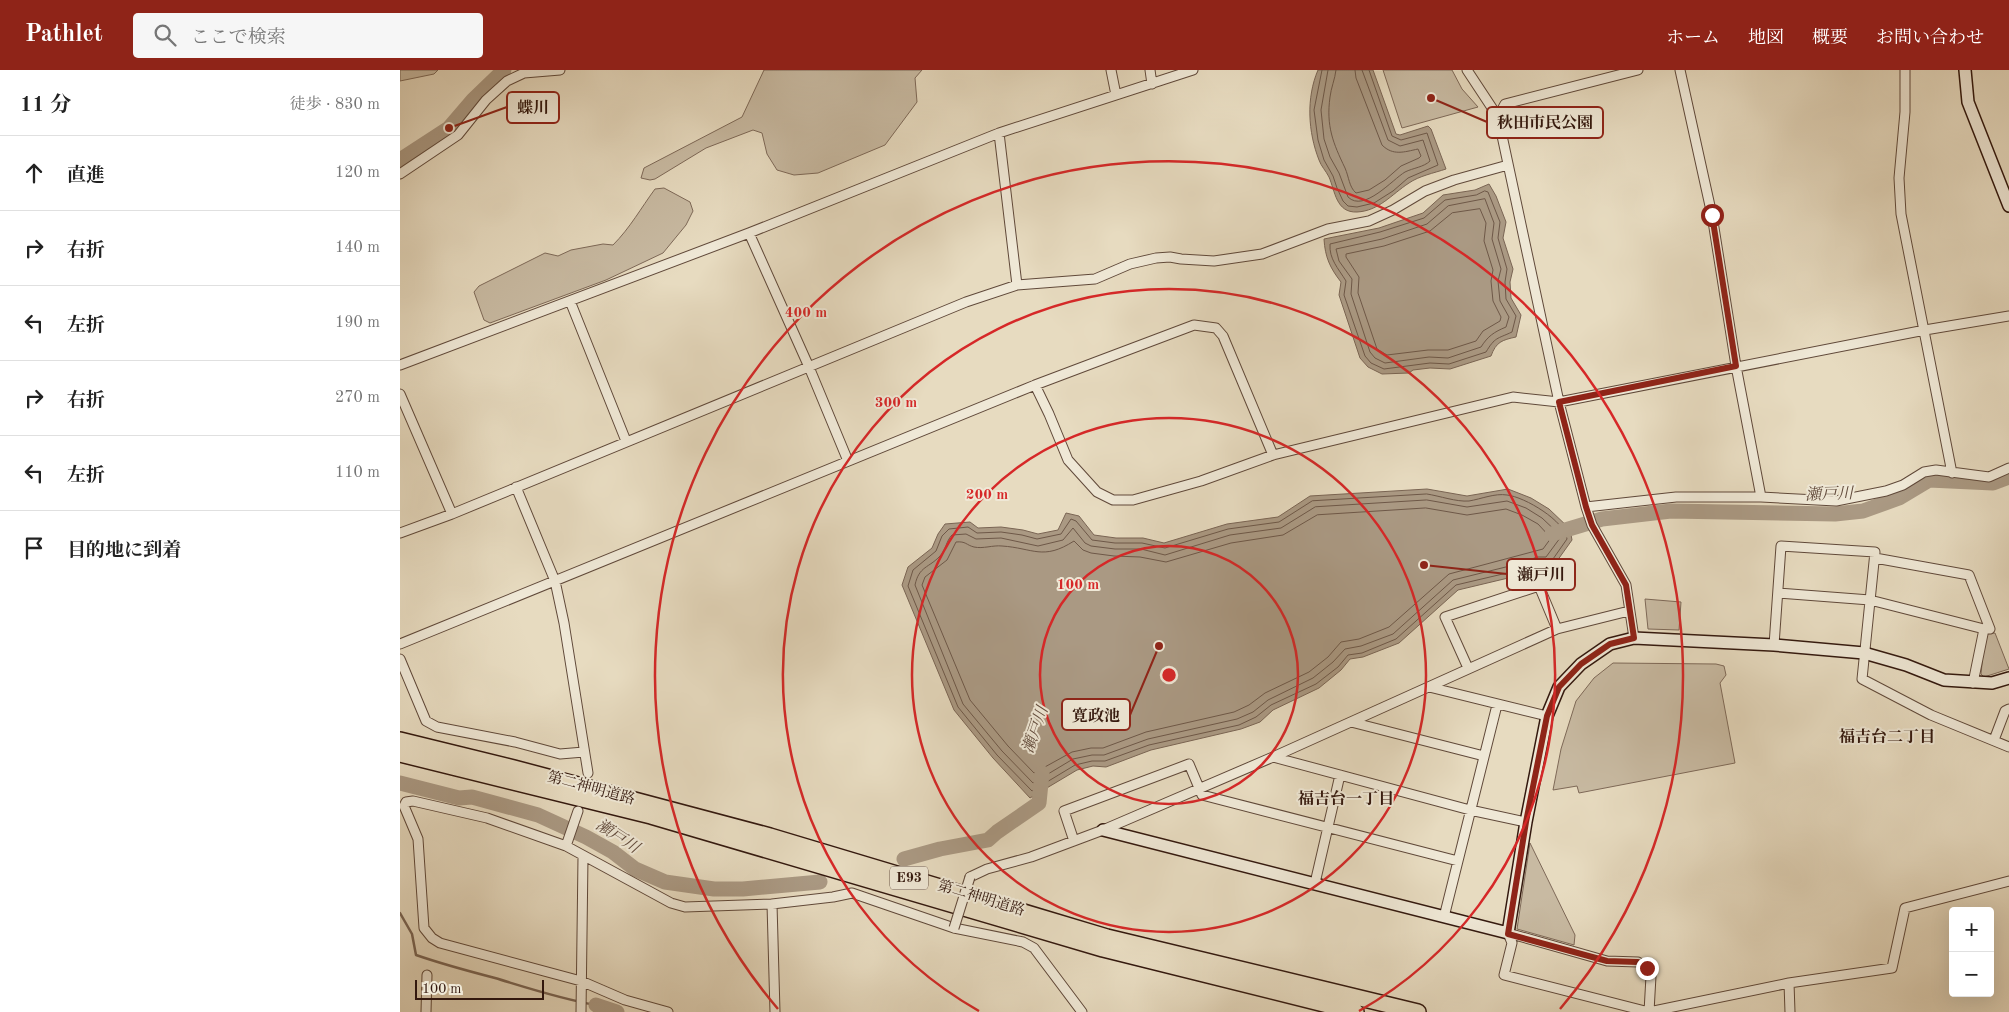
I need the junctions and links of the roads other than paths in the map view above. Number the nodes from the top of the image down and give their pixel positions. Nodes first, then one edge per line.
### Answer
1 (560, 70) edge
2 (1111, 70) edge
3 (1150, 70) edge
4 (1193, 70) edge
5 (1467, 70) edge
6 (1638, 70) edge
7 (1680, 70) edge
8 (1905, 70) edge
9 (1965, 70) edge
10 (1152, 84) junction
11 (1116, 95) junction
12 (1498, 117) junction
13 (999, 133) junction
14 (1508, 165) junction
15 (400, 174) edge
16 (2009, 206) edge
17 (749, 232) junction
18 (1017, 285) junction
19 (570, 300) junction
20 (2009, 316) edge
21 (1925, 330) junction
22 (400, 365) edge
23 (1736, 366) junction
24 (809, 367) junction
25 (1035, 385) junction
26 (400, 394) edge
27 (1559, 402) junction
28 (626, 441) junction
29 (1274, 455) junction
30 (848, 461) junction
31 (2009, 468) edge
32 (1952, 473) junction
33 (516, 487) junction
34 (1761, 497) junction
35 (1586, 507) junction
36 (452, 514) junction
37 (400, 533) edge
38 (1875, 558) junction
39 (555, 581) junction
40 (1778, 593) junction
41 (1870, 600) junction
42 (1629, 611) junction
43 (1557, 629) junction
44 (1984, 629) junction
45 (1634, 638) junction
46 (400, 644) edge
47 (1774, 645) junction
48 (1864, 653) junction
49 (400, 659) edge
50 (1468, 668) junction
51 (2009, 678) edge
52 (1973, 683) junction
53 (1429, 687) junction
54 (1497, 705) junction
55 (2009, 709) edge
56 (1547, 716) junction
57 (1351, 722) junction
58 (400, 740) edge
59 (1994, 740) junction
60 (2009, 747) edge
61 (584, 752) junction
62 (400, 754) edge
63 (1484, 756) junction
64 (1273, 757) junction
65 (588, 773) dead end
66 (1340, 775) junction
67 (1200, 788) junction
68 (1470, 810) junction
69 (578, 811) dead end
70 (1526, 822) junction
71 (1328, 827) junction
72 (1103, 830) junction
73 (1074, 841) junction
74 (566, 846) junction
75 (583, 857) junction
76 (1458, 861) junction
77 (2009, 881) edge
78 (1314, 883) junction
79 (772, 904) junction
80 (1444, 917) junction
81 (954, 928) junction
82 (1508, 934) junction
83 (427, 975) dead end
84 (581, 981) junction
85 (1788, 984) junction
86 (426, 1012) edge
87 (581, 1012) edge
88 (668, 1012) edge
89 (775, 1012) edge
90 (1082, 1012) edge
91 (1356, 1012) edge
92 (1418, 1012) edge
93 (1649, 1012) edge
94 (1790, 1012) edge

1 - 15 street
2 - 11 street
3 - 10 street
4 - 10 street
5 - 12 street
6 - 12 street
7 - 23 street
8 - 21 street
9 - 16 street
10 - 11 street
11 - 13 street
12 - 14 street
13 - 17 street
13 - 18 street
14 - 18 street
14 - 27 street
17 - 19 street
17 - 24 street
18 - 24 street
19 - 22 street
19 - 28 street
20 - 21 street
21 - 23 street
21 - 32 street
23 - 27 street
23 - 34 street
24 - 28 street
24 - 30 street
25 - 29 street
25 - 29 street
25 - 30 street
26 - 36 street
27 - 29 street
27 - 35 street
28 - 33 street
30 - 39 street
31 - 32 street
32 - 34 street
33 - 36 street
33 - 39 street
34 - 35 street
35 - 42 street
36 - 37 street
38 - 40 street
38 - 41 street
38 - 44 street
39 - 46 street
39 - 61 street
40 - 41 street
40 - 47 street
41 - 44 street
41 - 48 street
42 - 43 street
42 - 45 street
43 - 50 street
43 - 50 street
44 - 52 street
45 - 47 street
45 - 56 street
47 - 48 street
48 - 52 street
48 - 59 street
49 - 61 street
50 - 53 street
51 - 52 street
53 - 54 street
53 - 57 street
54 - 56 street
54 - 63 street
55 - 59 street
56 - 70 street
57 - 63 street
57 - 64 street
58 - 92 highway, 第二神明道路 / E93
59 - 60 street
61 - 65 street
62 - 91 highway, 第二神明道路 / E93
63 - 68 street
64 - 66 street
64 - 67 street
66 - 68 street
66 - 71 street
67 - 71 street
67 - 72 street
67 - 73 street
68 - 70 street
68 - 76 street
69 - 74 street
70 - 82 street
71 - 76 street
71 - 78 street
72 - 73 street
72 - 78 street
73 - 81 street, bridge
74 - 75 street
74 - 84 street
75 - 79 street
75 - 84 street
76 - 80 street
77 - 85 street
78 - 80 street
79 - 81 street
79 - 89 street
80 - 82 street
81 - 90 street
82 - 93 street
82 - 93 street
83 - 86 street
84 - 87 street
84 - 88 street
85 - 93 street
85 - 94 street

